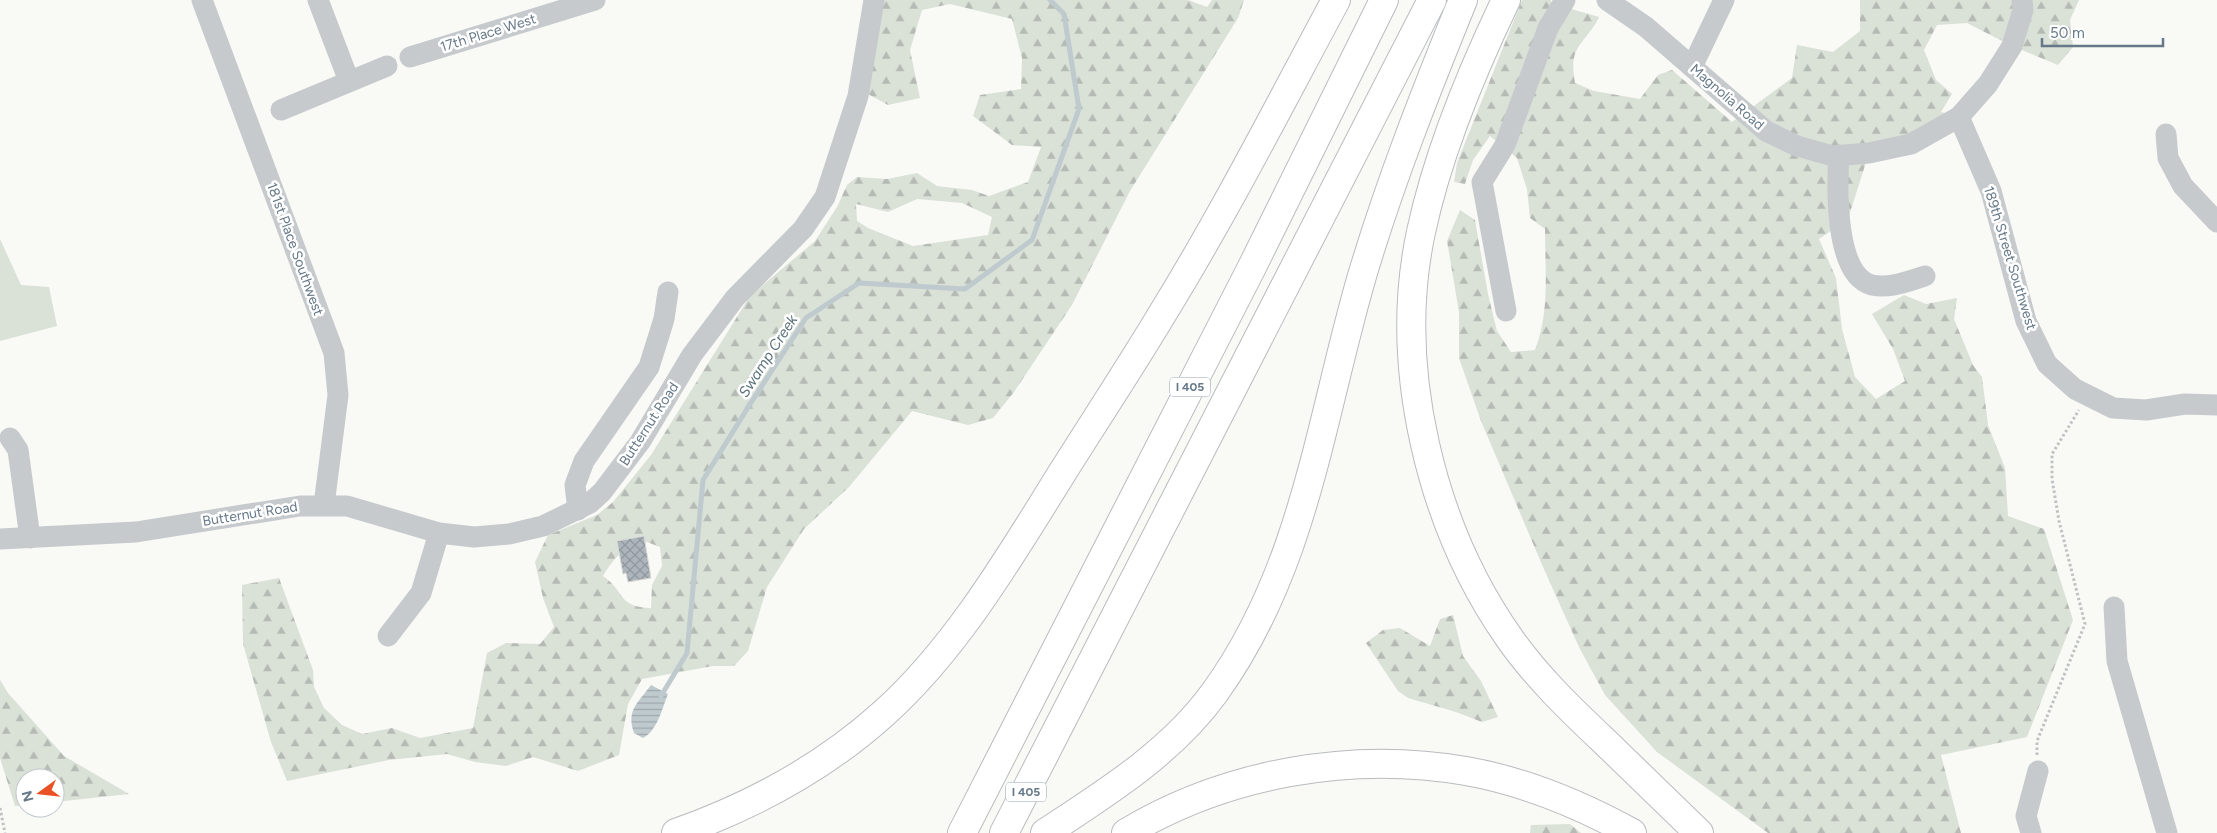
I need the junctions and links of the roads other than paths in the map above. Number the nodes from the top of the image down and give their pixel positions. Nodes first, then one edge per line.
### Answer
1 (202, 0) edge
2 (318, 0) edge
3 (594, 0) edge
4 (874, 0) edge
5 (1336, 0) edge
6 (1384, 0) edge
7 (1432, 0) edge
8 (1463, 0) edge
9 (1506, 0) edge
10 (1565, 0) edge
11 (1607, 0) edge
12 (1724, 0) edge
13 (2022, 0) edge
14 (410, 57) dead end
15 (387, 66) dead end
16 (1692, 67) junction
17 (349, 81) junction
18 (281, 110) dead end
19 (1959, 117) junction
20 (2166, 134) dead end
21 (1839, 155) junction
22 (2217, 222) edge
23 (1925, 276) dead end
24 (668, 292) dead end
25 (1506, 311) dead end
26 (2217, 405) edge
27 (10, 438) dead end
28 (324, 506) junction
29 (578, 510) junction
30 (440, 533) junction
31 (30, 538) junction
32 (0, 539) edge
33 (2114, 607) dead end
34 (388, 636) dead end
35 (2038, 771) road end
36 (965, 826) edge
37 (676, 833) edge
38 (1004, 833) edge
39 (1045, 833) edge
40 (1126, 833) edge
41 (1632, 833) edge
42 (1699, 833) edge
43 (2030, 833) edge
44 (2167, 833) edge

1 - 28 street, 181st Place Southwest
2 - 17 street
3 - 14 street, 17th Place West
4 - 29 street, Butternut Road
5 - 37 highway
6 - 36 highway, I 405
7 - 38 highway, I 405
8 - 39 highway
9 - 42 highway
10 - 25 street
11 - 16 street, Magnolia Road
12 - 16 street
13 - 19 street, Magnolia Road
15 - 17 street
16 - 21 street, Magnolia Road
17 - 18 street
19 - 21 street, Magnolia Road
19 - 26 street, 189th Street Southwest
20 - 22 street
21 - 23 street
24 - 29 street
27 - 31 street
28 - 30 street, Butternut Road
28 - 31 street, Butternut Road
29 - 30 street, Butternut Road
30 - 34 street
31 - 32 street, Butternut Road
33 - 44 street
35 - 43 street
40 - 41 highway

